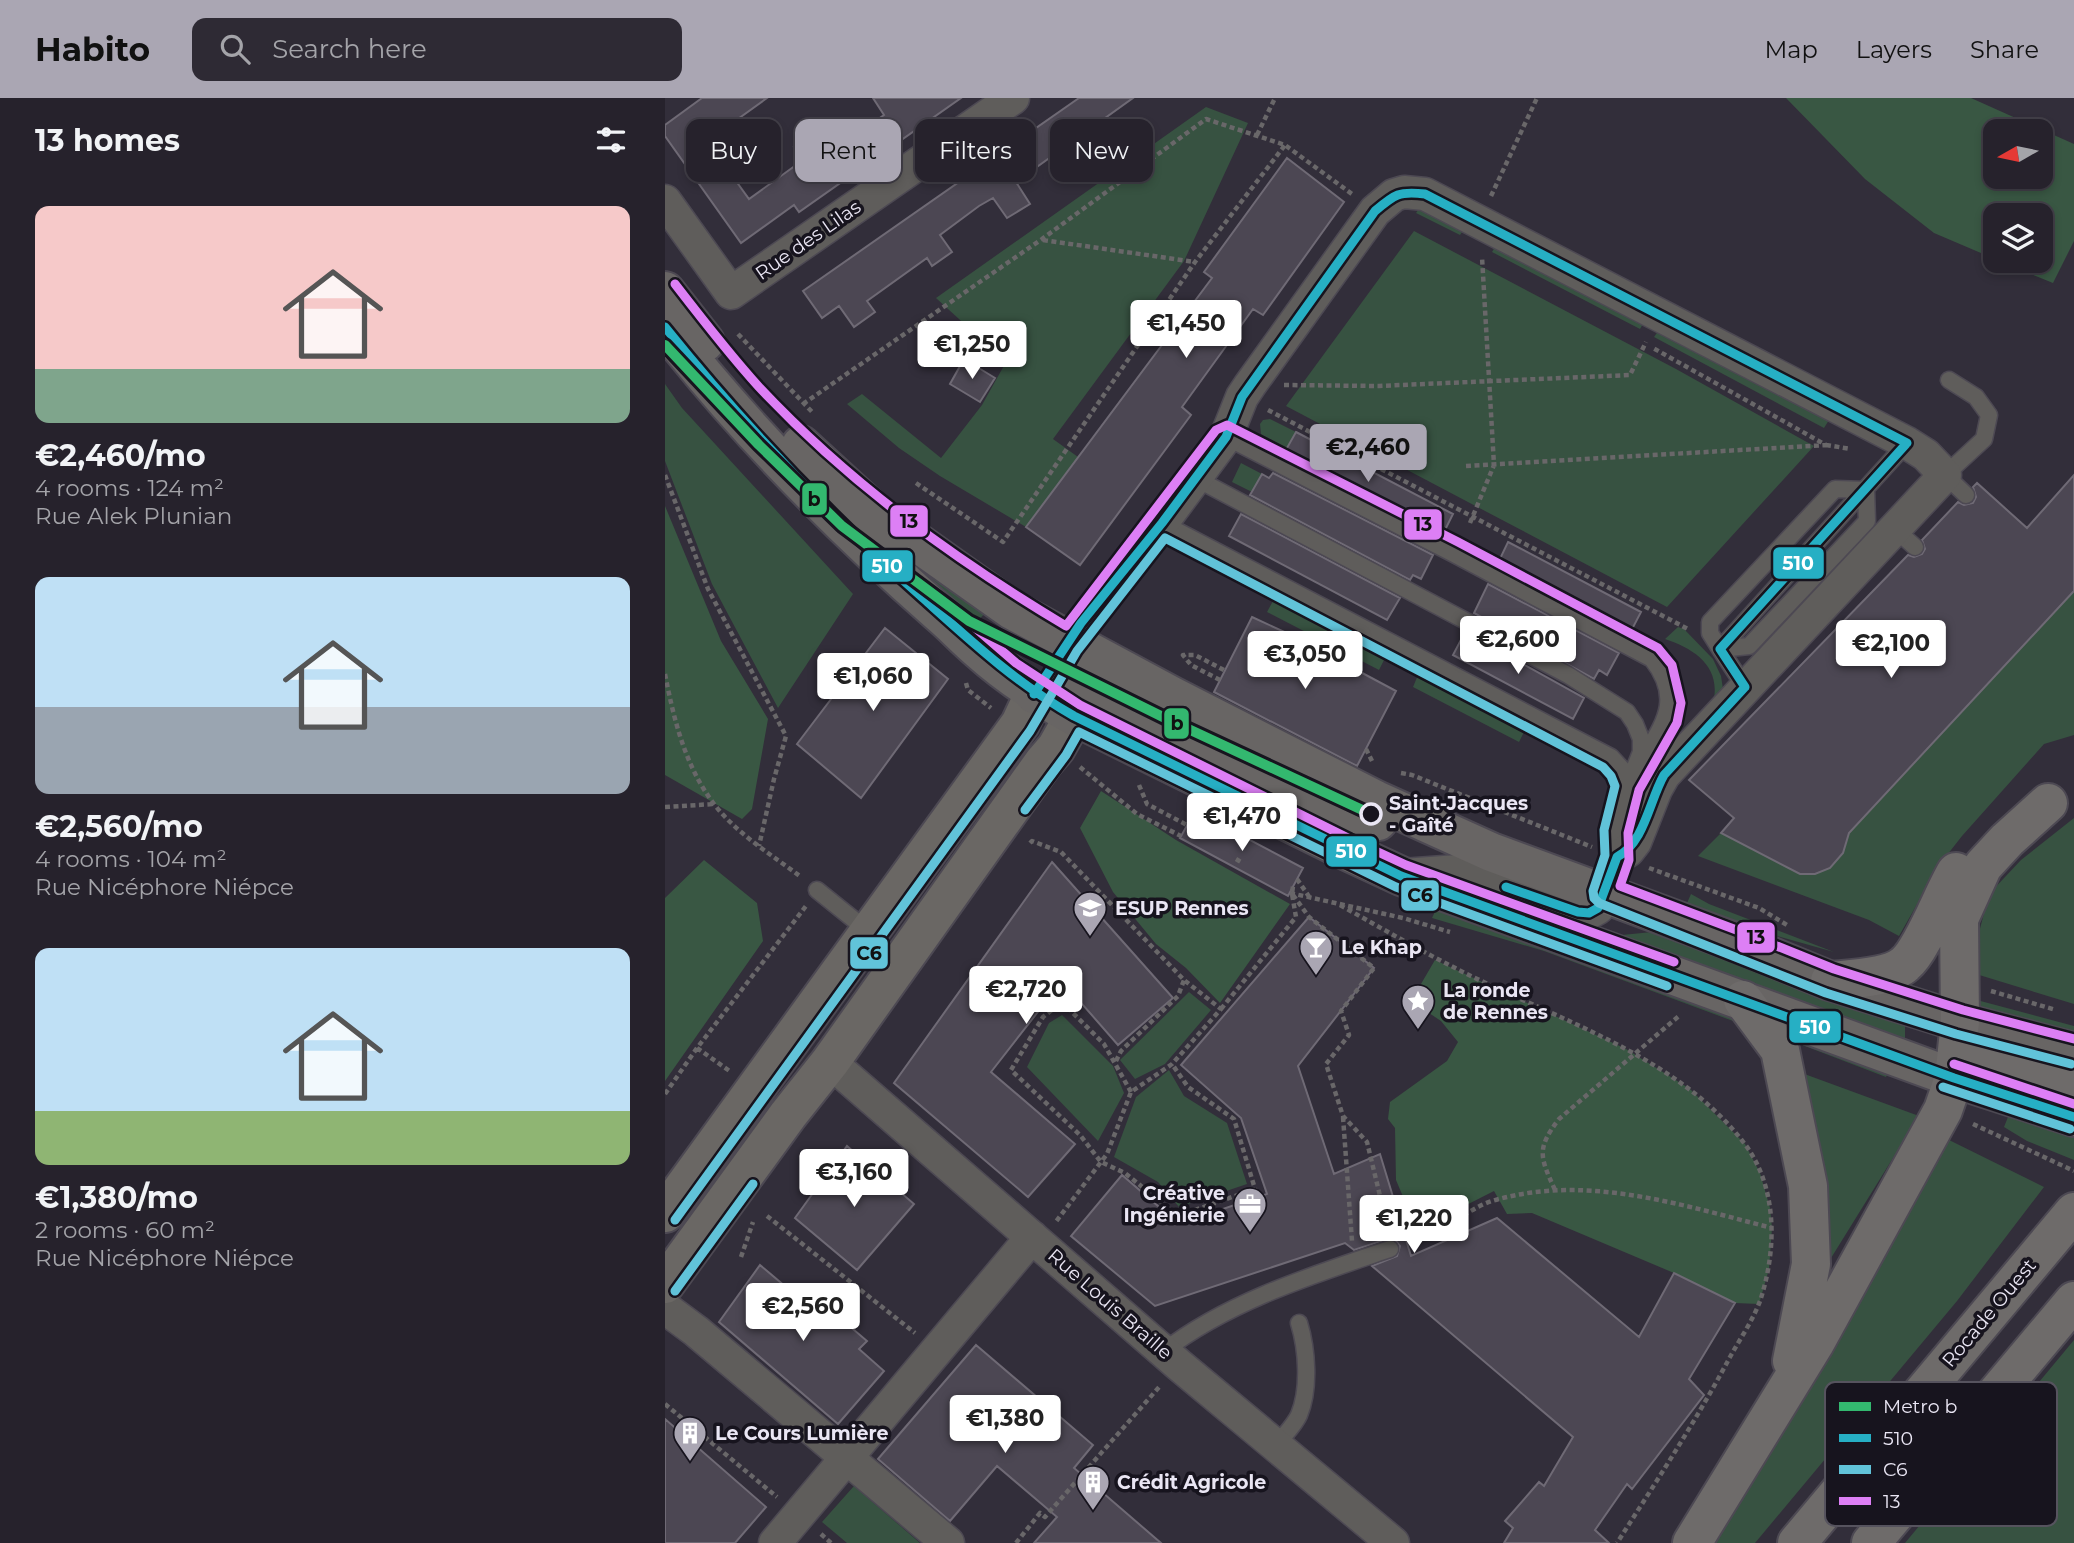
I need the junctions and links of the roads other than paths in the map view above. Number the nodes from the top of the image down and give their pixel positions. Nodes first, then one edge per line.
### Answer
1 (1013, 98) edge
2 (665, 201) edge
3 (665, 290) edge
4 (665, 327) edge
5 (1949, 380) dead end
6 (1226, 437) junction
7 (1907, 443) junction
8 (1195, 478) junction
9 (1955, 485) junction
10 (1865, 490) junction
11 (1162, 523) junction
12 (1069, 642) junction
13 (1720, 649) junction
14 (1745, 687) junction
15 (1034, 694) junction
16 (1073, 701) junction
17 (1628, 785) junction
18 (2061, 795) edge
19 (1491, 852) junction
20 (1618, 857) junction
21 (1401, 876) junction
22 (817, 890) road end
23 (1605, 893) junction
24 (868, 931) junction
25 (1830, 981) junction
26 (1743, 1000) junction
27 (1960, 1021) junction
28 (2074, 1052) edge
29 (830, 1062) junction
30 (2074, 1085) edge
31 (1949, 1094) junction
32 (2074, 1117) edge
33 (2074, 1212) edge
34 (665, 1213) edge
35 (1036, 1240) junction
36 (1390, 1249) road end
37 (665, 1284) edge
38 (2074, 1301) edge
39 (665, 1308) edge
40 (1300, 1323) dead end
41 (1164, 1352) junction
42 (1932, 1382) edge
43 (2006, 1382) edge
44 (1785, 1394) junction
45 (1276, 1446) junction
46 (846, 1460) junction
47 (1825, 1510) edge
48 (1885, 1526) edge
49 (775, 1543) edge
50 (948, 1543) edge
51 (1393, 1543) edge
52 (1692, 1543) edge
53 (1797, 1543) edge
54 (1871, 1543) edge

1 - 2 street, Rue des Lilas
3 - 12 main road
4 - 15 main road
5 - 9 lane
6 - 7 street
6 - 8 street
6 - 17 lane
7 - 9 street
7 - 10 lane
8 - 11 street
8 - 17 lane
9 - 14 street
10 - 13 lane
10 - 13 lane
11 - 12 street
11 - 17 lane
12 - 15 main road
12 - 16 street
12 - 19 main road
13 - 14 lane
14 - 20 street
15 - 16 main road
15 - 24 street
16 - 19 main road
16 - 21 main road
16 - 29 street
17 - 20 lane
18 - 25 highway
18 - 27 highway
19 - 23 main road
20 - 23 street
21 - 23 street
21 - 26 main road
22 - 24 lane
23 - 25 main road
24 - 34 street
25 - 27 main road
26 - 31 main road
26 - 44 highway
27 - 28 main road
27 - 31 highway
29 - 35 street, Rue Louis Braille
29 - 37 street
30 - 31 highway
31 - 32 main road
31 - 44 highway
33 - 42 highway, Rocade Ouest
35 - 41 street, Rue Louis Braille
35 - 46 street
36 - 41 lane
38 - 43 highway
39 - 46 street
40 - 45 lane
41 - 45 street, Rue Louis Braille
44 - 52 highway
45 - 51 street, Rue Louis Braille
46 - 49 street
46 - 50 street
47 - 53 highway, Rocade Ouest
48 - 54 highway

